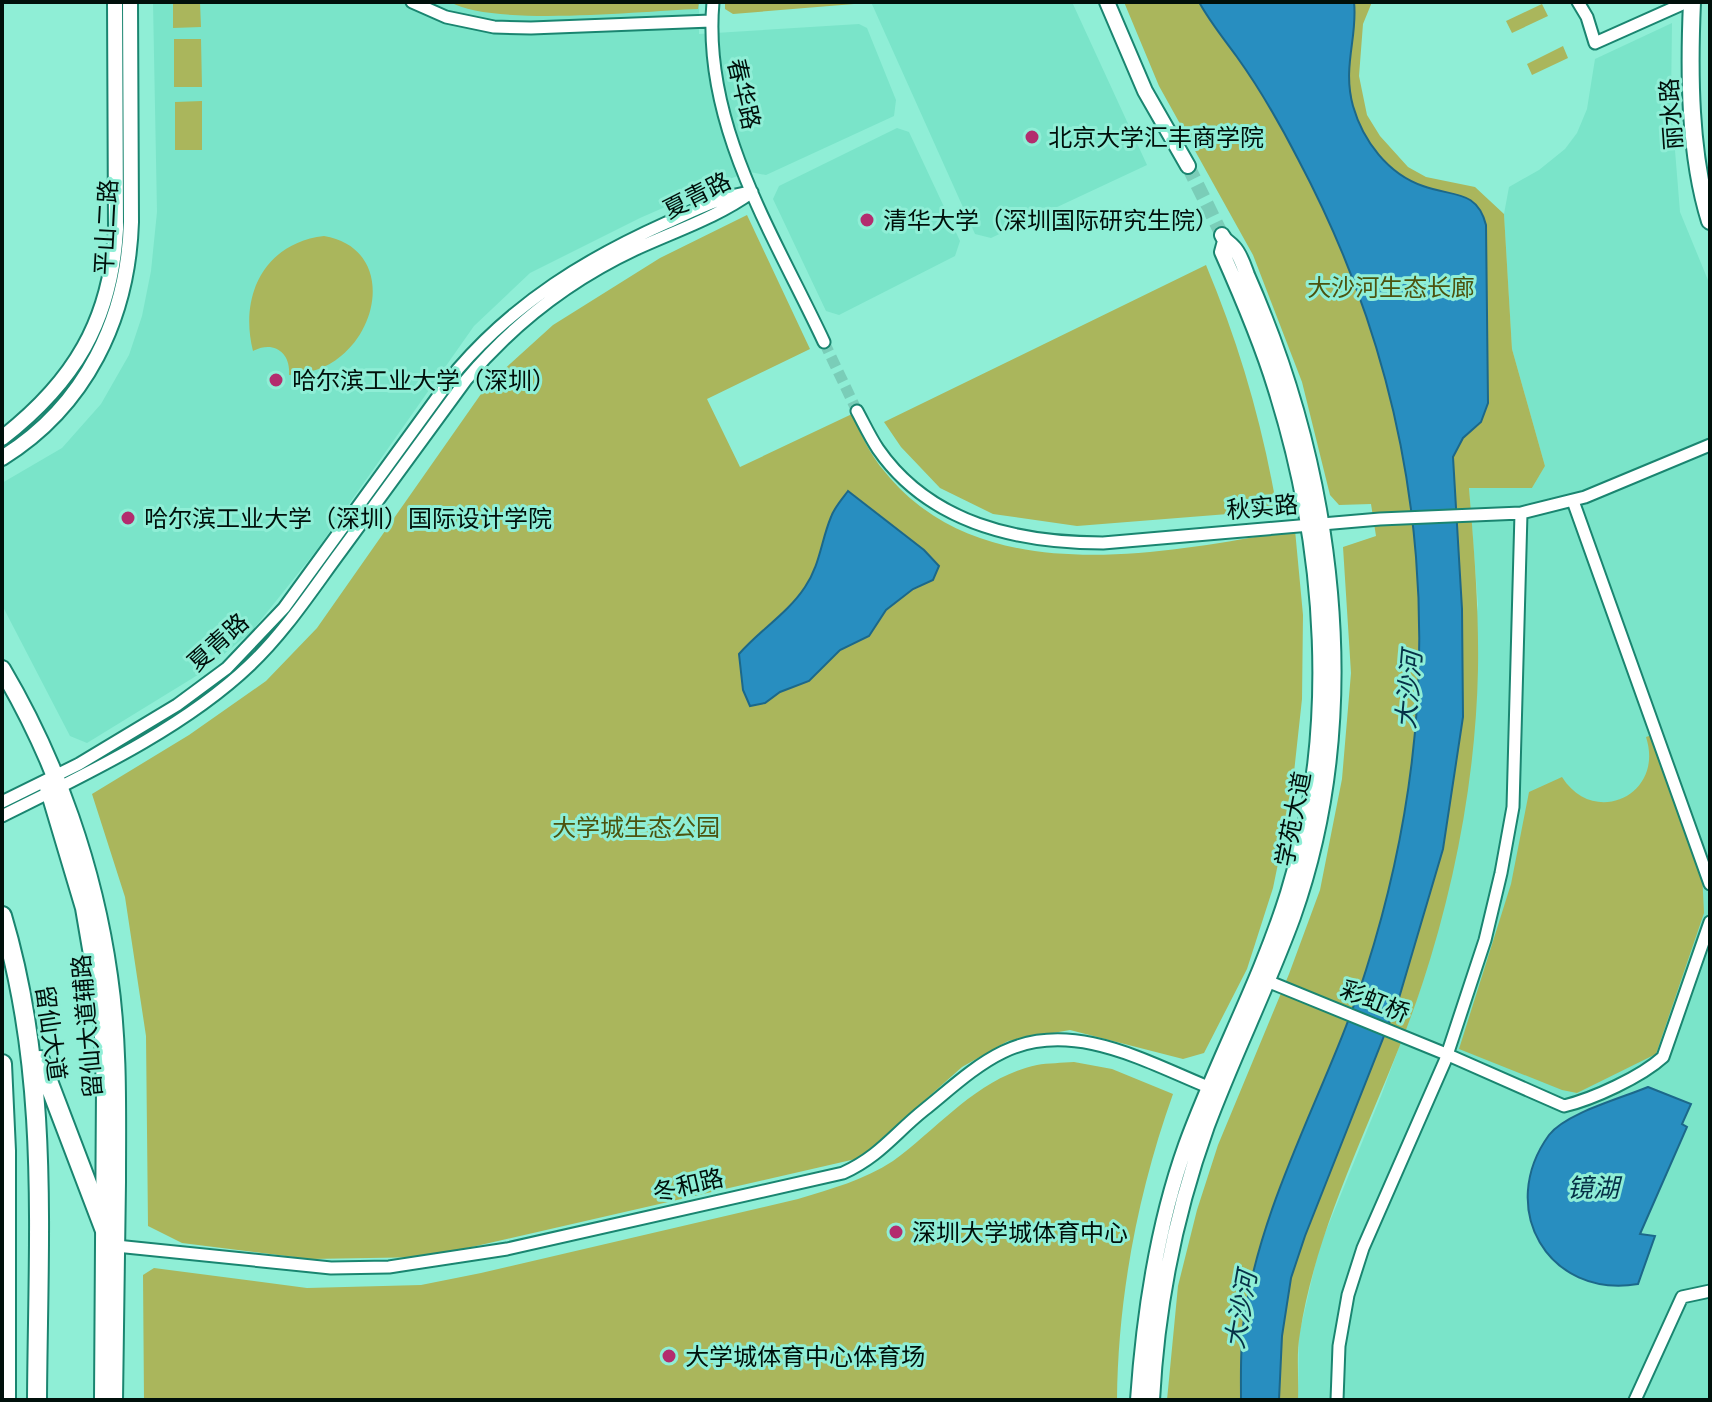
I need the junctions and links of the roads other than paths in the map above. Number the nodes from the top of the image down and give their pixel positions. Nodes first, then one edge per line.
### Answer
1 (115, 2) edge
2 (130, 2) edge
3 (412, 2) edge
4 (713, 2) edge
5 (1107, 2) edge
6 (1578, 2) edge
7 (1689, 2) edge
8 (1703, 2) edge
9 (711, 21) junction
10 (1188, 166) tunnel mouth
11 (1710, 175) edge
12 (752, 192) junction
13 (1710, 221) edge
14 (1223, 238) tunnel mouth
15 (824, 342) tunnel mouth
16 (857, 411) tunnel mouth
17 (2, 438) edge
18 (1710, 445) edge
19 (2, 458) edge
20 (1573, 501) junction
21 (1521, 513) junction
22 (1314, 525) junction
23 (2, 669) edge
24 (2, 689) edge
25 (53, 784) junction
26 (2, 802) edge
27 (2, 816) edge
28 (1710, 884) edge
29 (2, 916) edge
30 (1710, 922) edge
31 (1267, 981) junction
32 (28, 1024) junction
33 (1446, 1054) junction
34 (2, 1064) edge
35 (1215, 1090) junction
36 (104, 1228) junction
37 (116, 1246) junction
38 (1710, 1291) edge
39 (7, 1304) junction
40 (2, 1347) edge
41 (6, 1400) edge
42 (37, 1400) edge
43 (103, 1400) edge
44 (114, 1400) edge
45 (1138, 1400) edge
46 (1152, 1400) edge
47 (1337, 1400) edge
48 (1635, 1400) edge

1 - 17 street, 平山二路
2 - 19 street, 平山二路
3 - 9 street
4 - 9 street, 春华路
5 - 10 street
6 - 7 street
7 - 13 main road, 丽水路
8 - 11 main road, 丽水路
9 - 12 street, 春华路
12 - 15 street
12 - 25 street, 夏青路
14 - 22 street, 学苑大道
16 - 22 street, 秋实路
18 - 20 street, 秋实路
20 - 21 street, 秋实路
20 - 28 street
21 - 22 street, 秋实路
21 - 33 street
22 - 31 street, 学苑大道
22 - 35 street, 学苑大道
23 - 25 main road, 留仙大道辅路
24 - 25 main road, 留仙大道辅路
25 - 26 street, 夏青路
25 - 27 street, 夏青路
25 - 36 main road, 留仙大道辅路
25 - 37 main road, 留仙大道辅路
29 - 32 main road, 留仙大道
30 - 33 street, 彩虹桥
31 - 33 street, 彩虹桥
31 - 35 street, 学苑大道
32 - 36 main road
32 - 42 main road, 留仙大道
33 - 47 street
34 - 39 main road
35 - 37 street, 冬和路
35 - 45 street, 学苑大道
35 - 46 street, 学苑大道
36 - 37 main road
36 - 43 main road, 留仙大道辅路
37 - 44 main road, 留仙大道辅路
38 - 48 street
39 - 40 main road
39 - 41 main road

